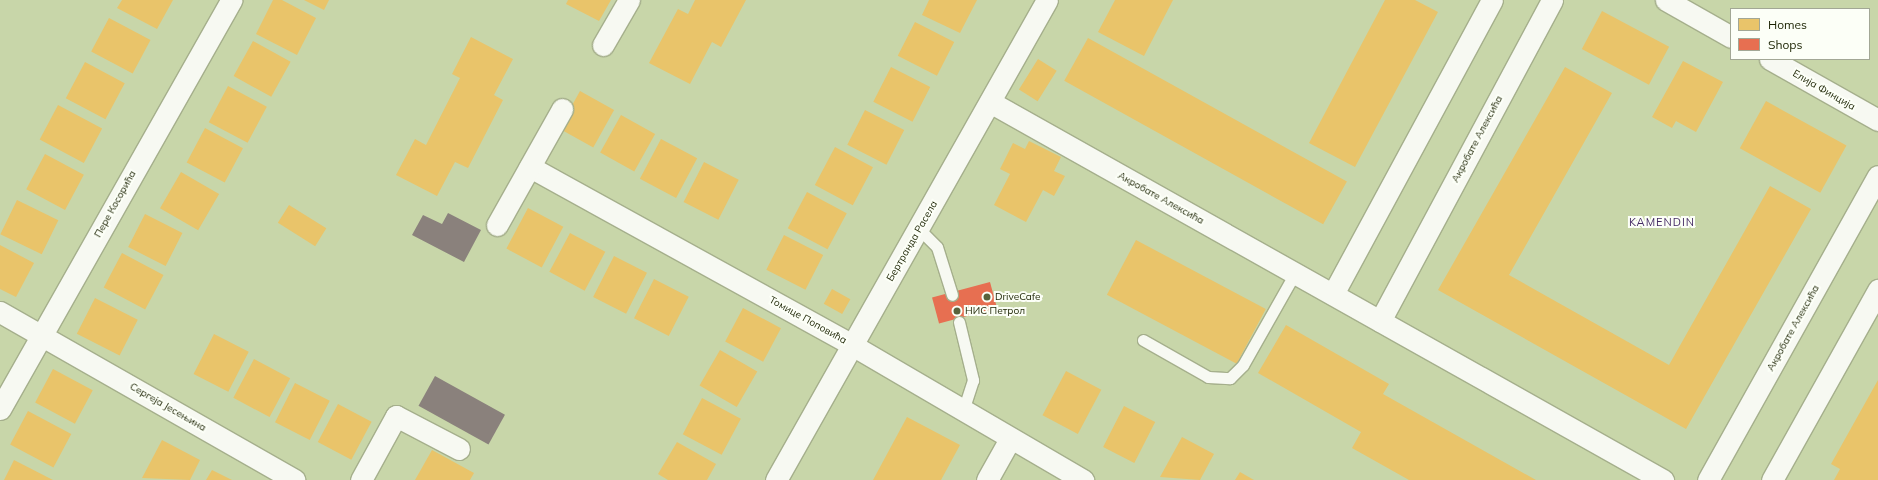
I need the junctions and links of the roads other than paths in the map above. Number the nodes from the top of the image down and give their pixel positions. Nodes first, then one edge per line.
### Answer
1 (231, 0) edge
2 (629, 0) edge
3 (1047, 0) edge
4 (1492, 0) edge
5 (1552, 0) edge
6 (1666, 0) edge
7 (1730, 36) edge
8 (603, 45) dead end
9 (1772, 60) edge
10 (990, 102) junction
11 (562, 108) dead end
12 (1878, 120) edge
13 (530, 166) junction
14 (1878, 176) edge
15 (497, 224) dead end
16 (919, 229) junction
17 (1295, 273) junction
18 (1878, 290) edge
19 (1333, 294) junction
20 (952, 295) dead end
21 (0, 312) edge
22 (1380, 321) junction
23 (959, 322) dead end
24 (42, 334) junction
25 (1143, 340) dead end
26 (852, 345) junction
27 (0, 409) edge
28 (963, 411) junction
29 (1010, 439) junction
30 (459, 449) dead end
31 (294, 480) edge
32 (361, 480) edge
33 (776, 480) edge
34 (987, 480) edge
35 (1083, 480) edge
36 (1663, 480) edge
37 (1708, 480) edge
38 (1772, 480) edge

1 - 24 street, Пере Косорића
2 - 8 street
3 - 10 street, Бертранда Расела
4 - 19 street
5 - 22 street, Акробате Алексића
6 - 7 street
9 - 12 street, Елија Финција
10 - 16 street, Бертранда Расела
10 - 17 street, Акробате Алексића
11 - 13 street
13 - 15 street
13 - 26 street, Томице Поповића
14 - 37 street, Акробате Алексића
16 - 20 lane
16 - 26 street, Бертранда Расела
17 - 19 street, Акробате Алексића
17 - 25 lane
18 - 38 street
19 - 22 street, Акробате Алексића
21 - 24 street, Сергеја Јесењина
22 - 36 street, Акробате Алексића
23 - 28 lane
24 - 27 street, Пере Косорића
24 - 31 street, Сергеја Јесењина
26 - 28 street, Томице Поповића
26 - 33 street, Бертранда Расела
28 - 29 street, Томице Поповића
29 - 34 street
29 - 35 street, Томице Поповића
30 - 32 street

